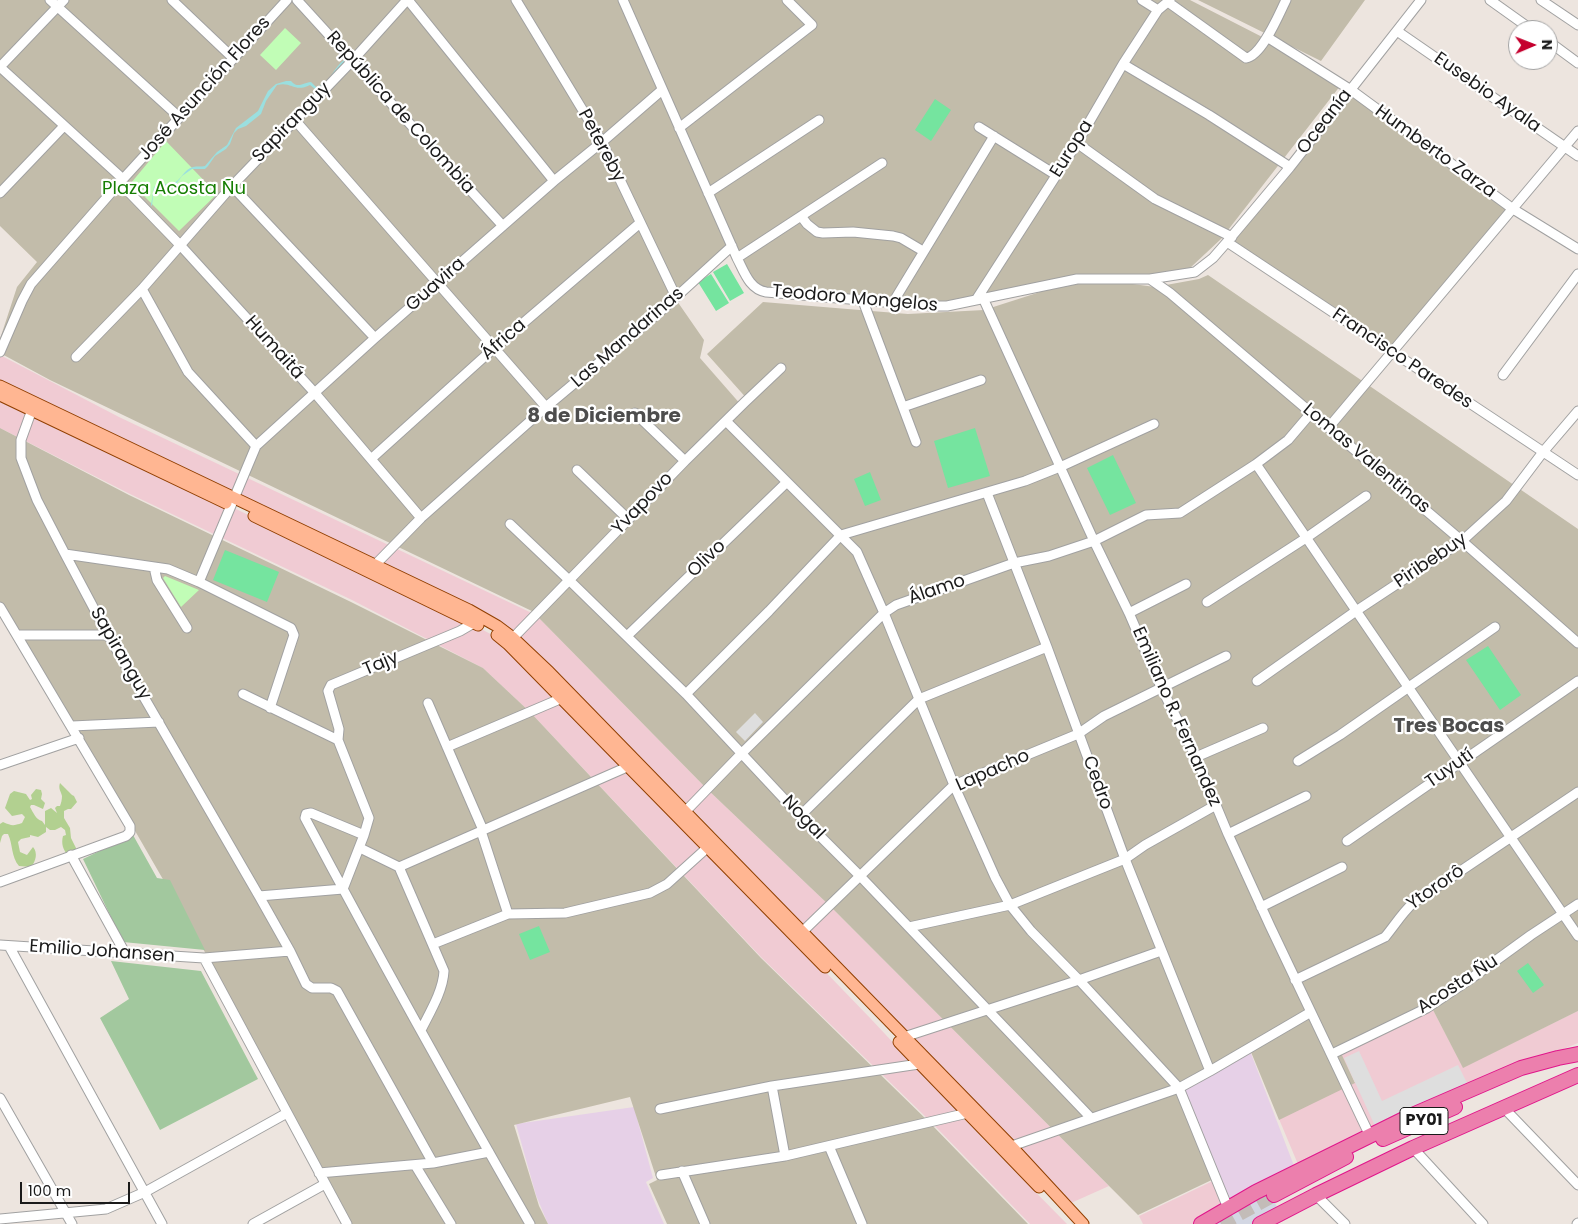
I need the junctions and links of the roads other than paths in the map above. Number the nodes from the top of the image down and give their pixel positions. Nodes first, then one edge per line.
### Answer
1 (50, 0) edge
2 (172, 0) edge
3 (287, 0) edge
4 (297, 0) edge
5 (408, 0) edge
6 (516, 0) edge
7 (623, 0) edge
8 (787, 0) edge
9 (1142, 0) edge
10 (1286, 0) edge
11 (1420, 0) edge
12 (1490, 0) edge
13 (1541, 0) edge
14 (1169, 1) edge
15 (61, 4) edge
16 (1158, 10) junction
17 (1518, 20) edge
18 (1578, 25) edge
19 (1397, 31) junction
20 (1267, 37) junction
21 (1558, 48) edge
22 (233, 58) junction
23 (353, 60) junction
24 (1578, 63) edge
25 (1123, 64) junction
26 (0, 67) edge
27 (662, 90) junction
28 (1350, 90) junction
29 (179, 117) junction
30 (294, 119) junction
31 (819, 120) dead end
32 (64, 126) junction
33 (979, 127) dead end
34 (679, 128) junction
35 (1578, 131) edge
36 (994, 136) junction
37 (602, 142) junction
38 (1077, 143) junction
39 (1565, 148) junction
40 (1578, 156) edge
41 (882, 163) dead end
42 (1290, 167) junction
43 (1056, 175) junction
44 (554, 180) junction
45 (122, 181) junction
46 (232, 186) junction
47 (708, 193) junction
48 (0, 194) edge
49 (1512, 210) junction
50 (801, 216) junction
51 (640, 223) junction
52 (503, 226) junction
53 (1230, 240) junction
54 (181, 246) junction
55 (732, 246) junction
56 (1578, 249) edge
57 (923, 251) junction
58 (737, 258) junction
59 (1578, 274) edge
60 (1150, 279) junction
61 (437, 284) junction
62 (142, 289) junction
63 (676, 297) junction
64 (980, 299) junction
65 (863, 301) junction
66 (892, 304) junction
67 (375, 338) junction
68 (494, 348) junction
69 (0, 352) edge
70 (1392, 353) junction
71 (76, 357) dead end
72 (781, 368) dead end
73 (1504, 375) dead end
74 (981, 380) dead end
75 (0, 386) edge
76 (314, 392) junction
77 (0, 395) edge
78 (33, 406) junction
79 (903, 406) junction
80 (546, 407) junction
81 (1578, 411) edge
82 (636, 412) dead end
83 (1310, 413) junction
84 (726, 421) junction
85 (1154, 424) dead end
86 (1329, 428) junction
87 (916, 442) dead end
88 (256, 446) junction
89 (1543, 452) junction
90 (371, 459) junction
91 (685, 460) junction
92 (1256, 464) junction
93 (1060, 467) junction
94 (577, 470) dead end
95 (1578, 475) edge
96 (787, 482) junction
97 (987, 493) junction
98 (1366, 496) dead end
99 (234, 502) junction
100 (421, 518) junction
101 (628, 519) junction
102 (510, 524) dead end
103 (841, 535) junction
104 (1306, 538) junction
105 (1094, 541) junction
106 (1462, 541) junction
107 (65, 554) junction
108 (1014, 563) junction
109 (154, 567) junction
110 (371, 568) junction
111 (570, 580) junction
112 (200, 582) junction
113 (1186, 584) dead end
114 (1207, 602) dead end
115 (0, 607) edge
116 (1356, 611) junction
117 (884, 613) junction
118 (1129, 613) junction
119 (478, 620) junction
120 (1495, 627) dead end
121 (187, 628) dead end
122 (18, 635) junction
123 (108, 635) junction
124 (627, 636) junction
125 (511, 641) junction
126 (1578, 643) edge
127 (1047, 647) junction
128 (1226, 656) dead end
129 (1257, 681) dead end
130 (1578, 681) edge
131 (1161, 687) junction
132 (1408, 688) junction
133 (243, 694) dead end
134 (686, 694) junction
135 (566, 697) junction
136 (919, 698) junction
137 (428, 703) dead end
138 (270, 708) junction
139 (159, 722) junction
140 (72, 726) junction
141 (1263, 728) dead end
142 (1078, 734) junction
143 (79, 738) junction
144 (338, 740) junction
145 (447, 747) junction
146 (742, 753) junction
147 (1196, 757) junction
148 (1298, 761) dead end
149 (1459, 763) junction
150 (0, 765) edge
151 (634, 765) junction
152 (954, 785) junction
153 (1578, 792) edge
154 (1306, 796) dead end
155 (1216, 805) junction
156 (682, 815) junction
157 (800, 816) junction
158 (482, 831) junction
159 (1228, 834) junction
160 (364, 836) junction
161 (1510, 838) junction
162 (1347, 840) dead end
163 (708, 847) junction
164 (360, 848) junction
165 (71, 855) junction
166 (1125, 859) junction
167 (398, 867) junction
168 (1342, 867) dead end
169 (860, 876) junction
170 (0, 882) edge
171 (343, 889) junction
172 (259, 896) junction
173 (1010, 904) junction
174 (1578, 904) edge
175 (1261, 907) junction
176 (508, 914) junction
177 (1564, 914) junction
178 (909, 927) junction
179 (799, 935) junction
180 (1578, 936) edge
181 (433, 944) junction
182 (4, 945) edge
183 (290, 950) junction
184 (1161, 951) junction
185 (125, 953) junction
186 (204, 958) junction
187 (1079, 980) junction
188 (1295, 980) junction
189 (988, 1010) junction
190 (1311, 1012) junction
191 (421, 1030) junction
192 (904, 1037) junction
193 (1332, 1054) junction
194 (1578, 1055) edge
195 (916, 1057) junction
196 (1578, 1066) edge
197 (1210, 1071) junction
198 (1578, 1075) edge
199 (772, 1086) junction
200 (1179, 1088) junction
201 (0, 1098) edge
202 (1504, 1108) junction
203 (660, 1109) dead end
204 (972, 1112) junction
205 (286, 1113) junction
206 (1091, 1118) junction
207 (1370, 1136) junction
208 (829, 1146) junction
209 (1006, 1148) junction
210 (1412, 1148) junction
211 (489, 1152) junction
212 (785, 1156) junction
213 (433, 1163) junction
214 (416, 1164) junction
215 (682, 1171) junction
216 (319, 1172) junction
217 (661, 1175) dead end
218 (325, 1184) junction
219 (1578, 1185) edge
220 (145, 1192) junction
221 (1316, 1195) junction
222 (1228, 1208) junction
223 (66, 1213) junction
224 (1074, 1218) edge
225 (0, 1219) edge
226 (72, 1224) edge
227 (162, 1224) edge
228 (253, 1224) edge
229 (347, 1224) edge
230 (451, 1224) edge
231 (530, 1224) edge
232 (705, 1224) edge
233 (862, 1224) edge
234 (1084, 1224) edge
235 (1201, 1224) edge
236 (1260, 1224) edge
237 (1345, 1224) edge
238 (1483, 1224) edge

1 - 15 street
2 - 22 street
3 - 22 street, José Asunción Flores
4 - 23 street, República de Colombia
5 - 23 street, Sapiranguy
5 - 44 street
6 - 37 street, Petereby
7 - 27 street, Teodoro Mongelos
8 - 34 street
9 - 16 street
10 - 20 street
11 - 19 street, Oceanía
12 - 17 street
13 - 18 street
14 - 16 street, Europa
14 - 20 street
15 - 26 street
15 - 29 street
16 - 25 street, Europa
19 - 28 street, Oceanía
19 - 39 street, Eusebio Ayala
20 - 28 street, Humberto Zarza
21 - 24 street
22 - 29 street, José Asunción Flores
23 - 30 street, Sapiranguy
23 - 52 street, República de Colombia
25 - 38 street, Europa
25 - 42 street
26 - 32 street, Humaitá
27 - 34 street, Teodoro Mongelos
27 - 37 street, Guavira
28 - 42 street, Oceanía
28 - 49 street, Humberto Zarza
29 - 45 street, José Asunción Flores
30 - 46 street, Sapiranguy
30 - 61 street
31 - 47 street
32 - 45 street, Humaitá
32 - 48 street
33 - 36 street
34 - 47 street, Teodoro Mongelos
35 - 39 street
36 - 43 street
36 - 57 street
37 - 44 street, Guavira
37 - 51 street, Petereby
38 - 43 street, Europa
38 - 53 street, Francisco Paredes
39 - 40 street, Eusebio Ayala
39 - 49 street
41 - 50 street
42 - 53 street, Oceanía
43 - 64 street, Europa
44 - 52 street, Guavira
45 - 54 street, Humaitá
45 - 69 street, José Asunción Flores
46 - 54 street, Sapiranguy
46 - 67 street
47 - 55 street, Teodoro Mongelos
49 - 56 street, Humberto Zarza
49 - 70 street
50 - 57 street
50 - 58 street
51 - 63 street, Petereby
51 - 68 street, África
52 - 61 street, Guavira
53 - 60 street, Teodoro Mongelos
53 - 70 street, Francisco Paredes
54 - 62 street, Sapiranguy
54 - 76 street, Humaitá
55 - 58 street, Teodoro Mongelos
55 - 63 street, Las Mandarinas
57 - 66 street
58 - 65 street, Teodoro Mongelos
59 - 73 street
60 - 64 street, Teodoro Mongelos
60 - 83 street, Lomas Valentinas
61 - 67 street, Guavira
61 - 68 street
62 - 71 street, Sapiranguy
62 - 88 street
63 - 80 street, Las Mandarinas
64 - 66 street, Teodoro Mongelos
64 - 93 street, Emiliano R. Fernandez
65 - 66 street, Teodoro Mongelos
65 - 79 street
67 - 76 street, Guavira
68 - 80 street
68 - 90 street, África
70 - 86 street
70 - 89 street, Francisco Paredes
72 - 84 street, Yvapovo
74 - 79 street
75 - 78 main road
76 - 88 street, Guavira
76 - 90 street, Humaitá
77 - 78 main road
78 - 99 main road
78 - 107 street, Sapiranguy
79 - 87 street
80 - 100 street, Las Mandarinas
81 - 89 street, Piribebuy
82 - 91 street
83 - 86 street, Lomas Valentinas
83 - 92 street, Álamo
84 - 91 street, Yvapovo
84 - 96 street
85 - 93 street
86 - 106 street, Lomas Valentinas
88 - 99 street, Guavira
89 - 95 street, Francisco Paredes
89 - 106 street, Piribebuy
90 - 100 street, Humaitá
91 - 101 street, Yvapovo
92 - 104 street
92 - 105 street, Álamo
93 - 97 street
93 - 105 street, Emiliano R. Fernandez
94 - 101 street
96 - 103 street
96 - 124 street, Olivo
97 - 103 street
97 - 108 street, Cedro
98 - 104 street
99 - 110 main road
99 - 112 street, Guavira
100 - 110 street, Las Mandarinas
101 - 111 street, Yvapovo
102 - 111 street, Nogal
103 - 117 street
103 - 134 street
104 - 114 street
104 - 116 street
105 - 108 street, Álamo
105 - 118 street, Emiliano R. Fernandez
106 - 116 street, Piribebuy
106 - 126 street, Lomas Valentinas
107 - 109 street
107 - 123 street, Sapiranguy
108 - 117 street, Álamo
108 - 127 street, Cedro
109 - 112 street
109 - 121 street
110 - 119 main road
111 - 124 street, Nogal
111 - 125 street, Yvapovo
112 - 138 street
113 - 118 street
115 - 122 street
116 - 129 street, Piribebuy
116 - 132 street
117 - 136 street
117 - 146 street, Álamo
118 - 131 street, Emiliano R. Fernandez
119 - 125 main road
119 - 144 street, Tajy
120 - 132 street
122 - 123 street
122 - 140 street
123 - 139 street, Sapiranguy
124 - 134 street, Nogal
125 - 135 main road
127 - 136 street
127 - 142 street, Cedro
128 - 131 street, Lapacho
130 - 149 street, Tuyutí
131 - 142 street, Lapacho
131 - 147 street, Emiliano R. Fernandez
132 - 148 street
132 - 149 street
133 - 138 street
134 - 146 street, Nogal
135 - 145 street
135 - 151 main road
136 - 152 street
136 - 157 street
137 - 145 street
138 - 144 street
139 - 140 street
139 - 172 street, Sapiranguy
140 - 143 street
141 - 147 street
142 - 152 street, Lapacho
142 - 166 street, Cedro
143 - 150 street
143 - 165 street
144 - 160 street
145 - 158 street
146 - 156 street, Álamo
146 - 157 street, Nogal
147 - 155 street, Emiliano R. Fernandez
149 - 161 street
149 - 162 street, Tuyutí
151 - 156 main road
151 - 158 street
152 - 169 street, Lapacho
152 - 173 street
153 - 161 street, Ytororô
154 - 159 street
155 - 159 street, Emiliano R. Fernandez
155 - 166 street
156 - 163 main road
156 - 179 main road
157 - 169 street, Nogal
158 - 167 street
158 - 176 street
159 - 175 street, Emiliano R. Fernandez
160 - 164 street
160 - 171 street
161 - 177 street
161 - 188 street, Ytororô
163 - 176 street
163 - 179 main road
164 - 167 street
164 - 171 street
165 - 170 street
165 - 185 street
166 - 173 street
166 - 184 street, Cedro
167 - 181 street
168 - 175 street
169 - 178 street, Nogal
169 - 179 street, Lapacho
171 - 172 street
171 - 191 street
172 - 183 street, Sapiranguy
173 - 178 street
173 - 187 street
174 - 177 street, Acosta Ñu
175 - 188 street, Emiliano R. Fernandez
176 - 181 street
177 - 180 street
177 - 193 street, Acosta Ñu
178 - 189 street, Nogal
179 - 192 main road
179 - 195 main road
181 - 191 street
182 - 185 street, Emilio Johansen
182 - 220 street
183 - 186 street, Emilio Johansen
183 - 213 street, Sapiranguy
184 - 187 street
184 - 197 street, Cedro
185 - 186 street, Emilio Johansen
186 - 205 street
187 - 189 street
187 - 200 street
188 - 190 street, Emiliano R. Fernandez
189 - 192 street
189 - 206 street, Nogal
190 - 193 street, Emiliano R. Fernandez
190 - 197 street
191 - 211 street
192 - 195 main road
193 - 207 street, Emiliano R. Fernandez
194 - 196 highway, PY01
194 - 207 highway
195 - 199 street
195 - 204 main road
197 - 200 street
198 - 202 highway
199 - 203 street
199 - 212 street
200 - 206 street
200 - 222 street
201 - 223 street
202 - 210 highway
202 - 219 street
204 - 208 street
204 - 209 main road
205 - 216 street
205 - 220 street
206 - 209 street
207 - 222 highway
208 - 212 street
208 - 233 street
209 - 224 main road
210 - 221 highway
210 - 238 street
211 - 213 street
211 - 231 street
212 - 215 street
213 - 214 street
214 - 216 street
214 - 230 street
215 - 217 street
215 - 232 street
216 - 218 street
218 - 228 street
218 - 229 street
220 - 223 street
220 - 227 street
221 - 236 highway
221 - 237 street
222 - 235 highway
223 - 225 street
223 - 226 street
224 - 234 main road

